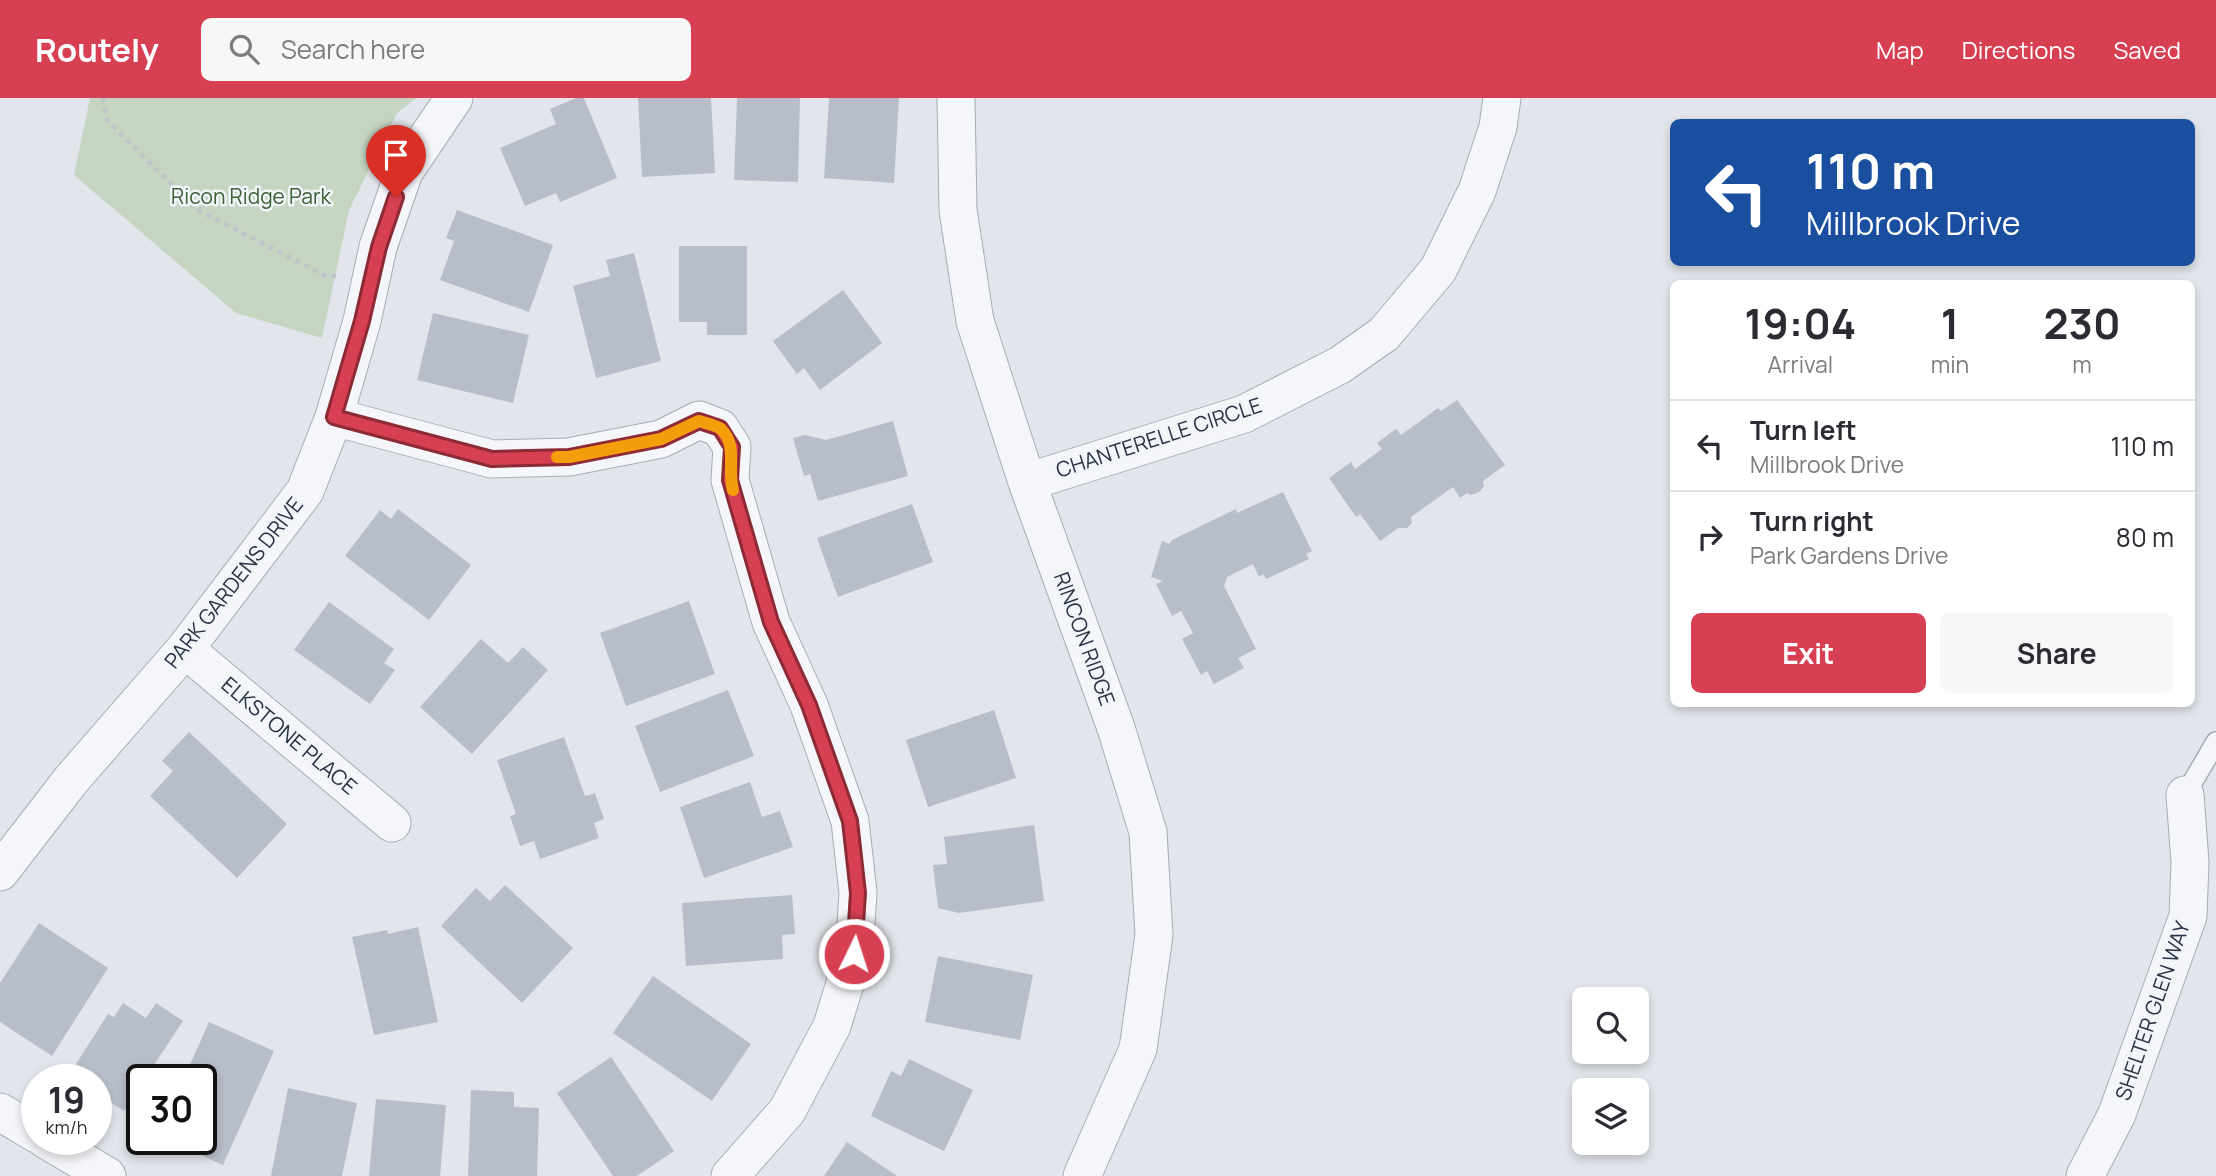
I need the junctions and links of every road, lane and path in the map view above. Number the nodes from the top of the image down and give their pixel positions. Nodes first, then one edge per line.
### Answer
1 (103, 98) edge
2 (454, 98) edge
3 (956, 98) edge
4 (1502, 98) edge
5 (370, 282) junction
6 (334, 417) junction
7 (1027, 482) junction
8 (185, 649) junction
9 (2216, 743) edge
10 (2185, 795) joint
11 (392, 823) dead end
12 (0, 872) edge
13 (0, 1112) edge
14 (21, 1124) edge
15 (72, 1155) edge
16 (107, 1176) edge
17 (730, 1176) edge
18 (1082, 1176) edge
19 (2085, 1176) edge

1 - 5 path
2 - 5 street, PARK GARDENS DRIVE
3 - 7 street, RINCON RIDGE
4 - 7 street, CHANTERELLE CIRCLE
5 - 6 street, PARK GARDENS DRIVE
6 - 8 street, PARK GARDENS DRIVE
6 - 17 street
7 - 18 street, RINCON RIDGE
8 - 11 street, ELKSTONE PLACE
8 - 12 street, PARK GARDENS DRIVE
9 - 10 lane
10 - 19 street, SHELTER GLEN WAY
13 - 14 street
15 - 16 street

